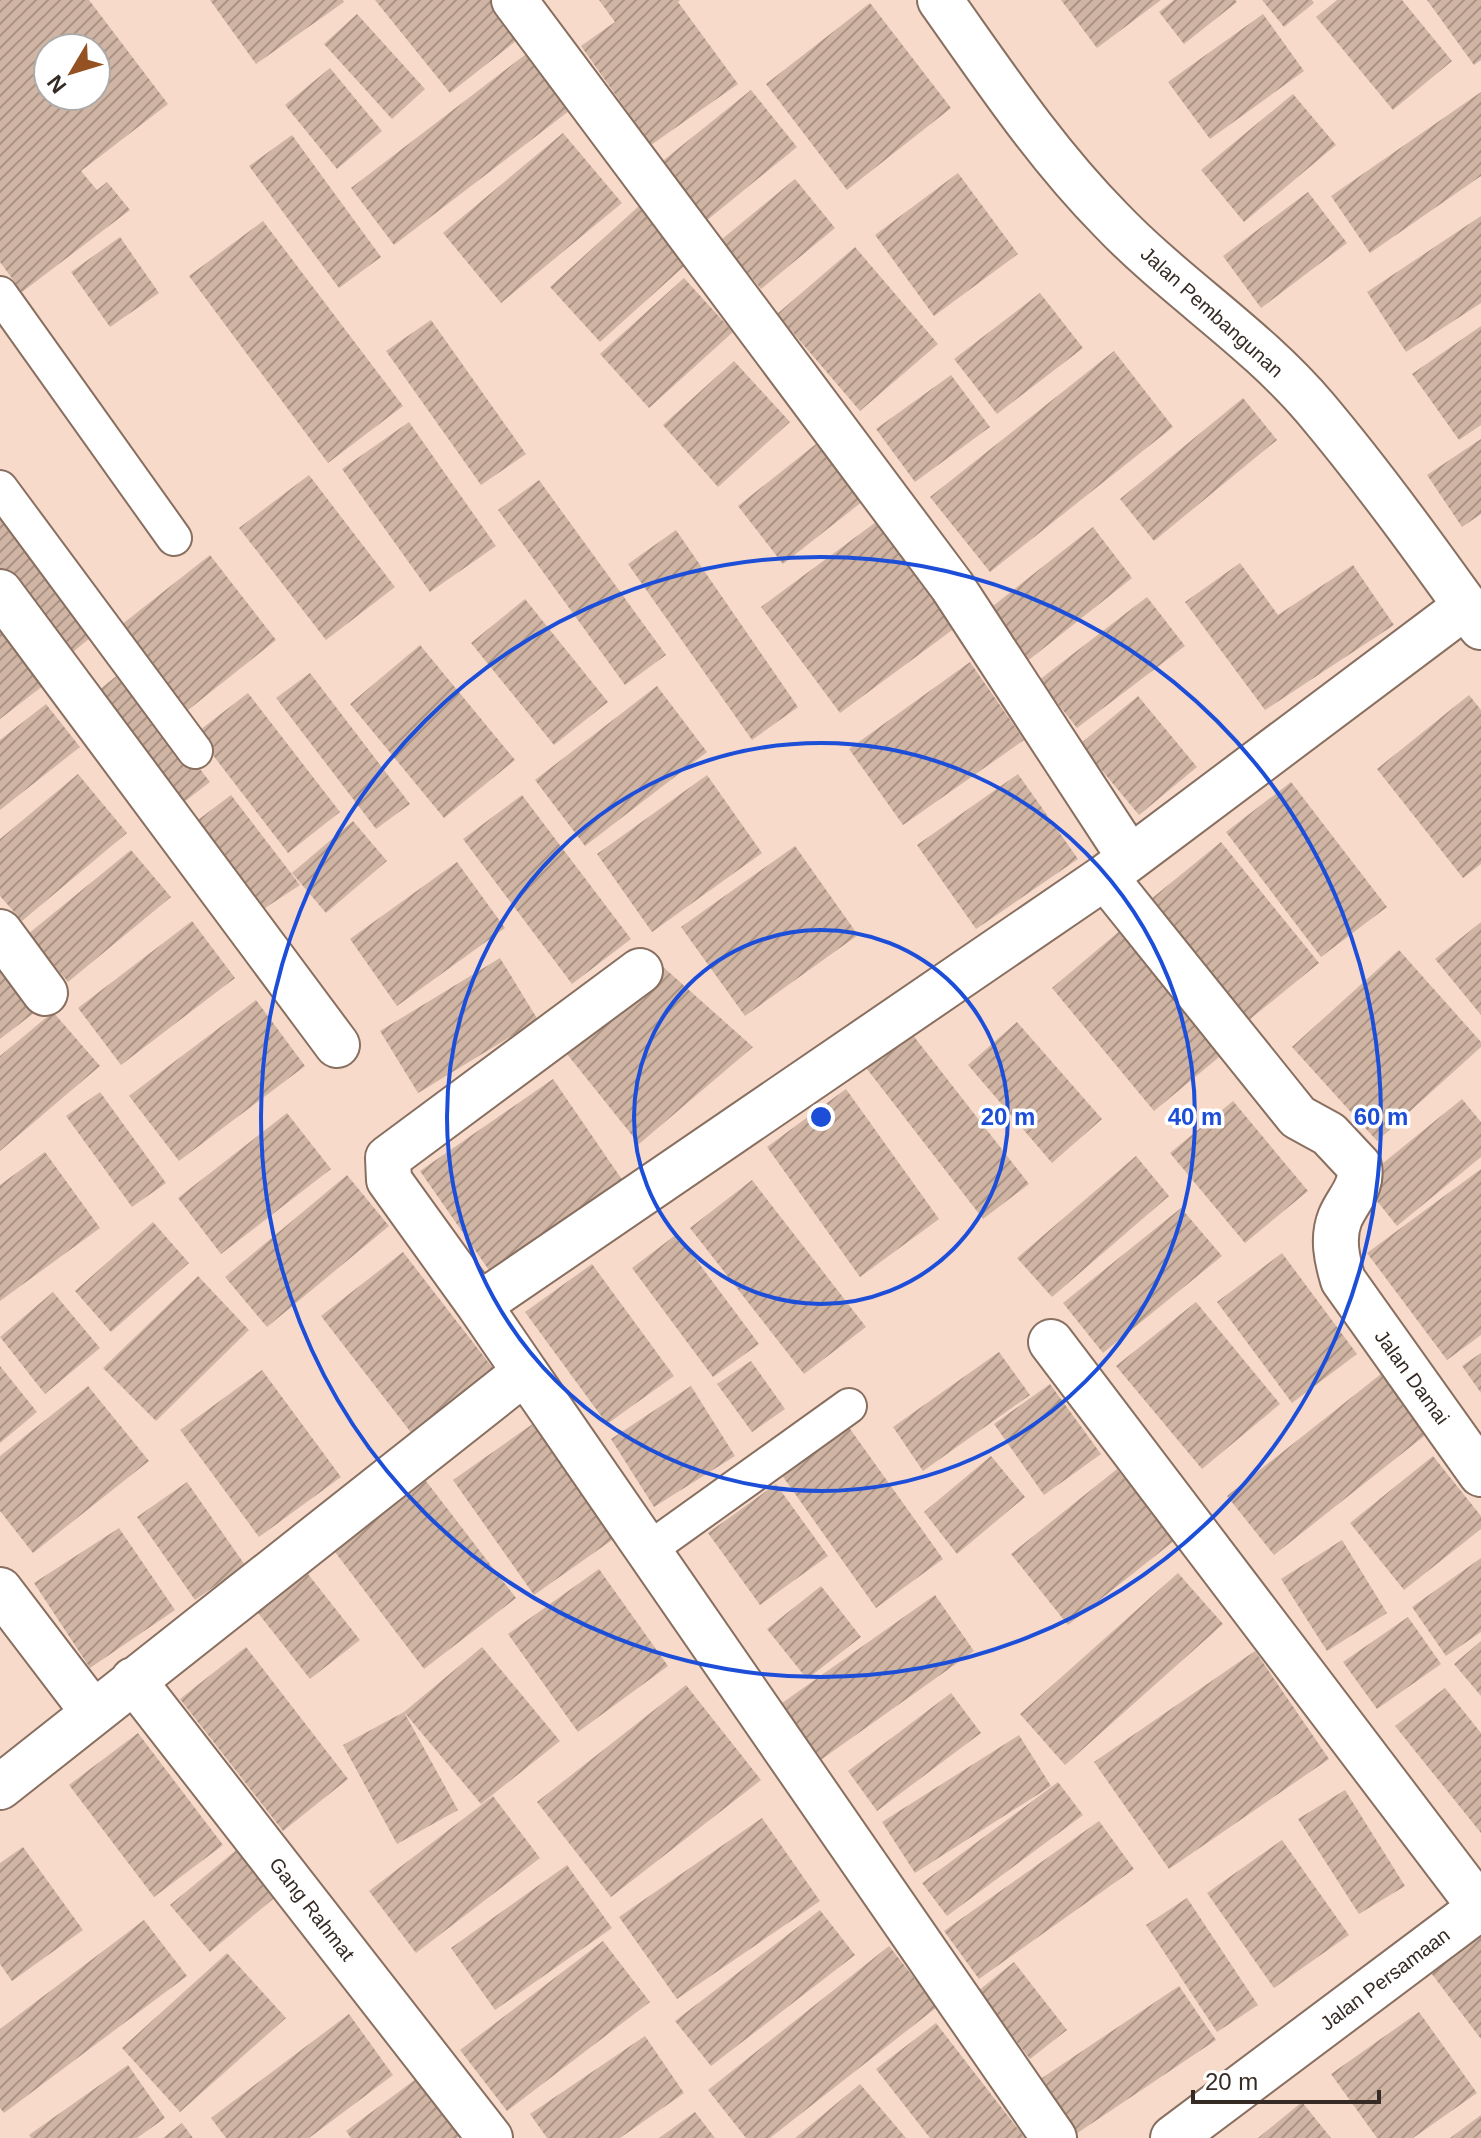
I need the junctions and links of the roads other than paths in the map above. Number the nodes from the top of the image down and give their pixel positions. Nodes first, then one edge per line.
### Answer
1 (514, 0) edge
2 (940, 0) edge
3 (3, 304) edge
4 (0, 488) edge
5 (174, 538) dead end
6 (0, 592) edge
7 (1473, 616) edge
8 (195, 751) dead end
9 (1117, 868) junction
10 (0, 932) edge
11 (640, 971) dead end
12 (45, 993) dead end
13 (337, 1045) dead end
14 (479, 1305) junction
15 (1051, 1342) dead end
16 (525, 1372) junction
17 (849, 1406) dead end
18 (1481, 1474) edge
19 (648, 1550) junction
20 (0, 1590) edge
21 (133, 1680) junction
22 (93, 1712) junction
23 (0, 1787) edge
24 (1481, 1907) edge
25 (1183, 2135) edge
26 (490, 2138) edge
27 (1054, 2138) edge

1 - 9 street
2 - 7 street, Jalan Pembangunan
3 - 5 lane
4 - 8 lane
6 - 13 street
7 - 9 street
9 - 14 street
9 - 18 street, Jalan Damai
10 - 12 street
11 - 14 street
14 - 16 street
15 - 24 street
16 - 19 street
16 - 21 street
17 - 19 lane
19 - 27 street
20 - 22 street
21 - 22 street
21 - 26 street, Gang Rahmat
22 - 23 street
24 - 25 street, Jalan Persamaan

